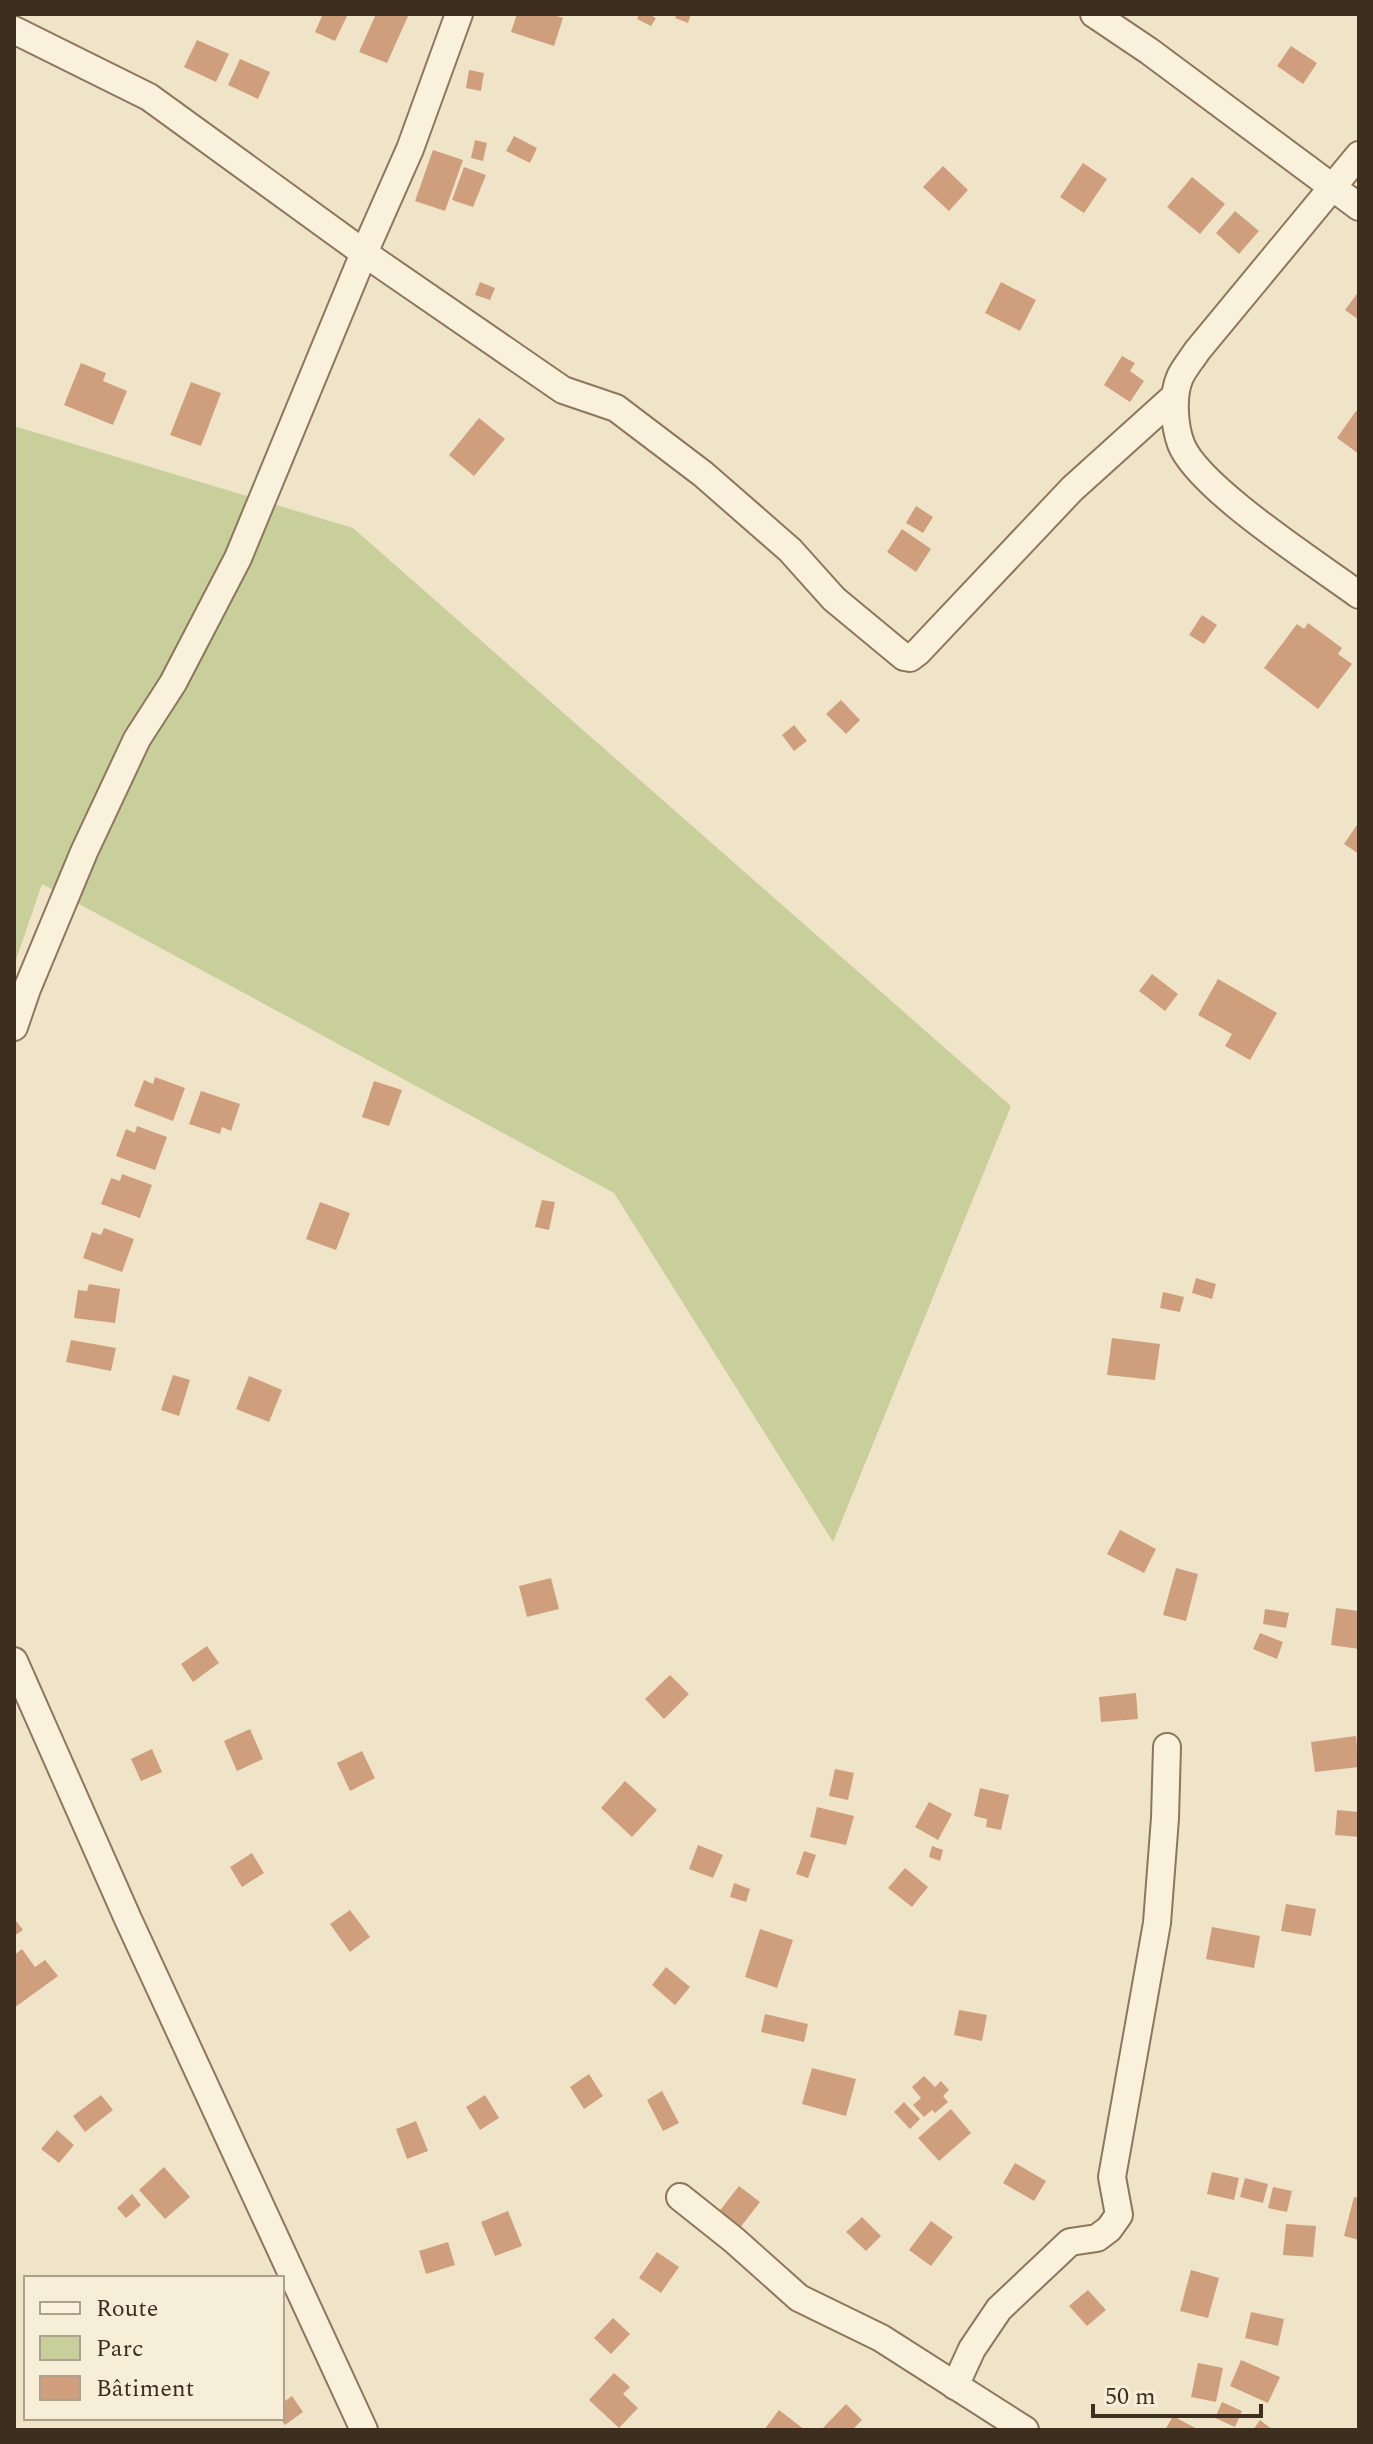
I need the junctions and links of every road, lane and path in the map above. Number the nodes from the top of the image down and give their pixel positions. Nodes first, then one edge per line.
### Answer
1 (459, 14) edge
2 (1094, 14) edge
3 (14, 30) edge
4 (1359, 155) edge
5 (1334, 188) junction
6 (1359, 207) edge
7 (364, 253) junction
8 (1175, 396) junction
9 (1359, 595) edge
10 (14, 1025) edge
11 (14, 1661) edge
12 (1167, 1747) dead end
13 (680, 2197) dead end
14 (955, 2386) junction
15 (364, 2430) edge
16 (1025, 2430) edge

1 - 7 street
2 - 5 street
3 - 7 street
4 - 5 street
5 - 6 street
5 - 8 street
7 - 8 street
7 - 10 street
8 - 9 street
11 - 15 street
12 - 14 street
13 - 14 street
14 - 16 street

